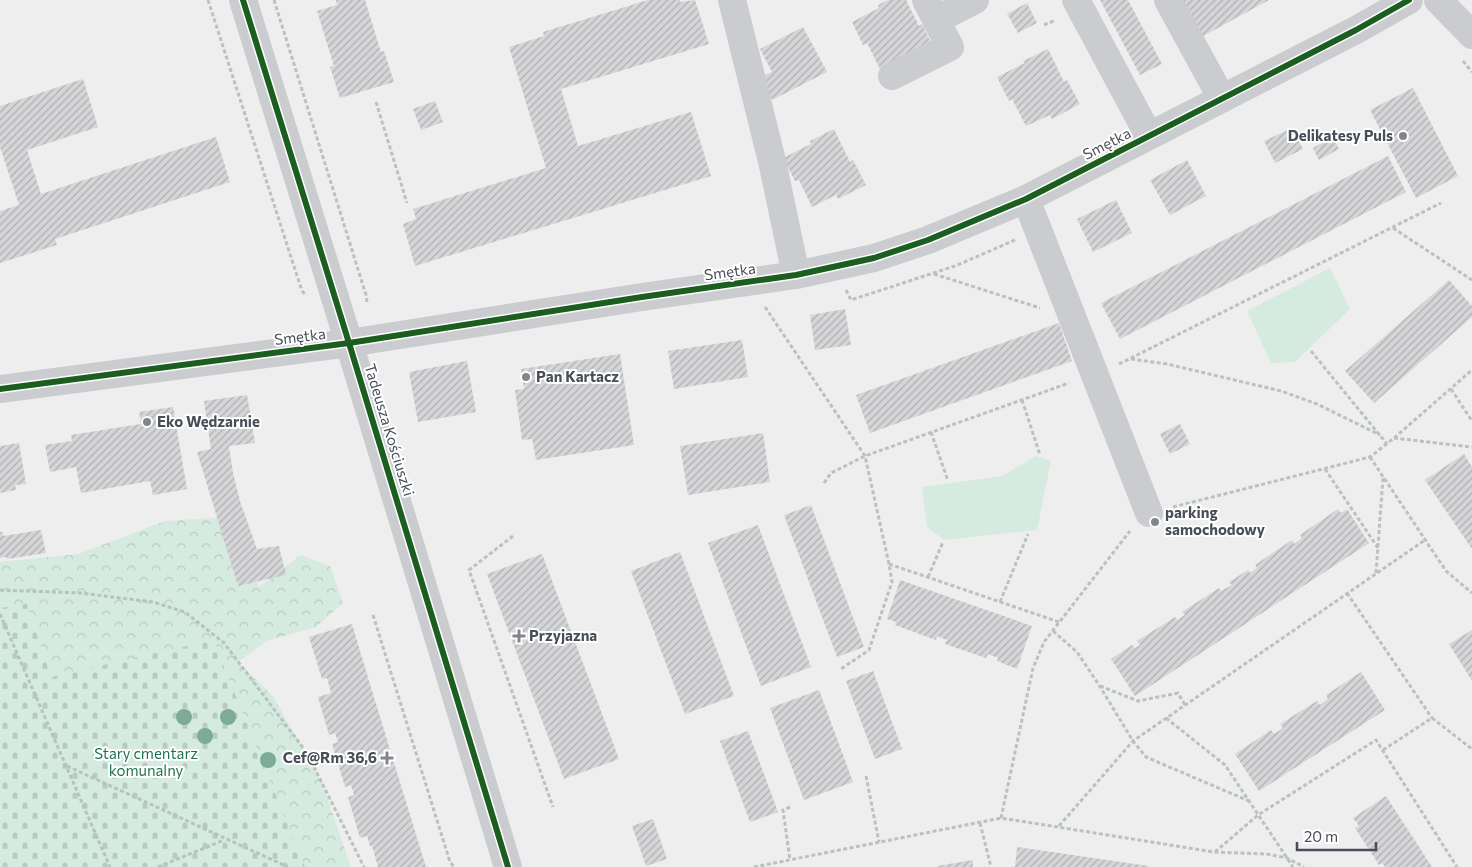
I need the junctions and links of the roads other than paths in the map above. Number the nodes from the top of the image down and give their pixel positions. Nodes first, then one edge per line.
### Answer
1 (243, 0) edge
2 (732, 0) edge
3 (975, 0) edge
4 (1076, 0) edge
5 (1168, 0) edge
6 (1409, 0) edge
7 (1438, 0) edge
8 (931, 10) edge
9 (1472, 35) edge
10 (892, 76) dead end
11 (1222, 99) junction
12 (1149, 136) junction
13 (1026, 199) junction
14 (796, 275) junction
15 (350, 343) junction
16 (0, 389) edge
17 (1148, 513) road end
18 (508, 867) edge

1 - 15 street, Tadeusza Kościuszki
2 - 14 street
3 - 8 street
4 - 12 street
5 - 11 street
6 - 11 street, Smętka
7 - 9 street
8 - 10 street
11 - 12 street, Smętka
12 - 13 street, Smętka
13 - 14 street, Smętka
13 - 17 street
14 - 15 street, Smętka
15 - 16 street, Smętka
15 - 18 street, Tadeusza Kościuszki

